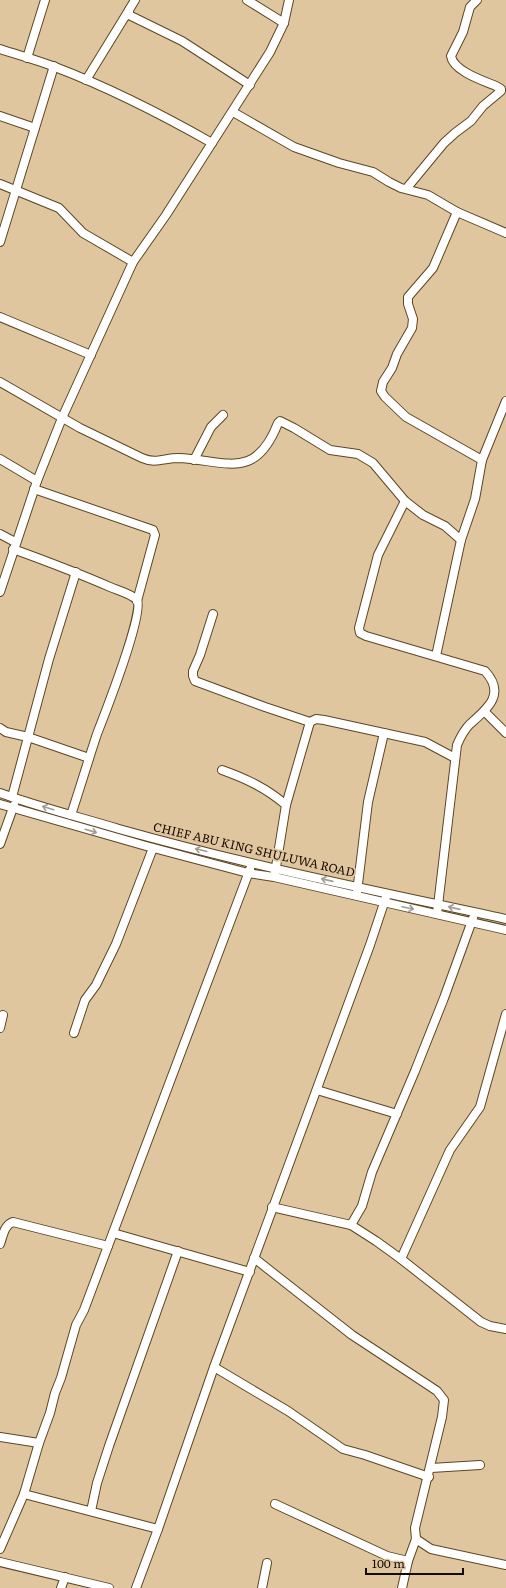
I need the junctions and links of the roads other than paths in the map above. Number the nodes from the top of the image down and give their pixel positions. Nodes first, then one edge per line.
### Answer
1 (45, 0) edge
2 (134, 0) edge
3 (247, 0) edge
4 (289, 0) edge
5 (477, 0) edge
6 (129, 10) junction
7 (284, 23) junction
8 (0, 49) edge
9 (27, 58) junction
10 (54, 66) junction
11 (86, 80) junction
12 (250, 85) junction
13 (233, 112) junction
14 (0, 116) edge
15 (35, 128) junction
16 (212, 142) junction
17 (0, 184) edge
18 (406, 189) junction
19 (16, 191) junction
20 (457, 212) junction
21 (506, 233) edge
22 (0, 242) edge
23 (133, 262) junction
24 (0, 317) edge
25 (91, 355) junction
26 (0, 382) edge
27 (506, 401) edge
28 (223, 415) dead end
29 (62, 418) junction
30 (0, 459) edge
31 (194, 460) junction
32 (482, 460) junction
33 (35, 485) junction
34 (406, 503) junction
35 (0, 534) edge
36 (461, 540) junction
37 (14, 546) junction
38 (76, 572) junction
39 (0, 592) edge
40 (137, 601) junction
41 (212, 614) dead end
42 (436, 656) junction
43 (485, 712) junction
44 (310, 722) junction
45 (0, 728) edge
46 (384, 733) junction
47 (506, 734) edge
48 (28, 737) junction
49 (89, 758) junction
50 (455, 758) junction
51 (222, 770) dead end
52 (0, 793) edge
53 (14, 798) junction
54 (0, 804) edge
55 (286, 805) junction
56 (12, 809) junction
57 (71, 815) junction
58 (0, 844) edge
59 (153, 848) junction
60 (252, 863) junction
61 (276, 868) junction
62 (248, 873) junction
63 (274, 878) junction
64 (358, 887) junction
65 (387, 894) junction
66 (356, 896) junction
67 (385, 903) junction
68 (438, 904) junction
69 (474, 912) junction
70 (437, 914) junction
71 (506, 919) edge
72 (471, 922) junction
73 (506, 930) edge
74 (506, 1014) edge
75 (3, 1015) dead end
76 (0, 1028) edge
77 (74, 1033) dead end
78 (317, 1090) junction
79 (396, 1114) junction
80 (272, 1207) junction
81 (351, 1225) junction
82 (113, 1233) junction
83 (0, 1244) edge
84 (108, 1246) junction
85 (178, 1251) junction
86 (254, 1258) junction
87 (400, 1259) junction
88 (250, 1272) junction
89 (506, 1329) edge
90 (214, 1367) junction
91 (0, 1437) edge
92 (39, 1443) junction
93 (480, 1465) dead end
94 (431, 1468) junction
95 (429, 1477) junction
96 (24, 1494) junction
97 (275, 1504) dead end
98 (91, 1511) junction
99 (158, 1529) junction
100 (416, 1539) junction
101 (0, 1549) edge
102 (431, 1549) junction
103 (412, 1550) junction
104 (408, 1561) junction
105 (0, 1562) edge
106 (267, 1562) dead end
107 (506, 1566) edge
108 (65, 1577) junction
109 (61, 1588) edge
110 (109, 1588) edge
111 (136, 1588) edge
112 (262, 1588) edge
113 (402, 1588) edge

1 - 9 street
2 - 6 street
3 - 7 street
4 - 7 street
5 - 18 street
6 - 11 street
6 - 12 street
7 - 12 street
8 - 9 street
9 - 10 street
10 - 11 street
10 - 15 street
11 - 16 street
12 - 13 street
13 - 16 street
13 - 18 street
14 - 15 street
15 - 19 street
16 - 23 street
17 - 19 street
18 - 20 street
19 - 22 street
19 - 23 street
20 - 21 street
20 - 32 street
23 - 25 street
24 - 25 street
25 - 29 street
26 - 29 street
27 - 32 street
28 - 31 street
29 - 31 street
29 - 33 street
30 - 33 street
31 - 34 street
32 - 36 street
33 - 37 street
33 - 40 street
34 - 36 street
34 - 42 street
35 - 37 street
36 - 42 street
37 - 38 street
37 - 39 street
38 - 40 street
38 - 48 street
40 - 49 street
41 - 44 street
42 - 43 street
43 - 47 street
43 - 50 street
44 - 46 street
44 - 55 street
45 - 48 street
46 - 50 street
46 - 64 street
48 - 49 street
48 - 53 street
49 - 57 street
50 - 68 street
51 - 55 street
52 - 53 street, CHIEF ABU KING SHULUWA ROAD
53 - 56 street
57 -> 53 street, CHIEF ABU KING SHULUWA ROAD
54 - 56 street
55 - 61 street
56 - 58 street
56 -> 59 street
60 -> 57 street, CHIEF ABU KING SHULUWA ROAD
59 - 62 street
59 - 77 street
60 - 61 street, CHIEF ABU KING SHULUWA ROAD
60 - 62 street
61 - 63 street
64 -> 61 street, CHIEF ABU KING SHULUWA ROAD
62 - 63 street
62 - 82 street
63 - 66 street
64 - 65 street, CHIEF ABU KING SHULUWA ROAD
64 - 66 street
65 - 67 street
65 - 68 street, CHIEF ABU KING SHULUWA ROAD
66 - 67 street
67 -> 70 street
67 - 78 street
69 -> 68 street, CHIEF ABU KING SHULUWA ROAD
68 - 70 street
69 - 71 street, CHIEF ABU KING SHULUWA ROAD
69 - 72 street
70 - 72 street
72 - 73 street
72 - 79 street
74 - 87 street
75 - 76 street
78 - 79 street
78 - 80 street
79 - 81 street
80 - 81 street
80 - 86 street
81 - 87 street
82 - 84 street
82 - 85 street
83 - 84 street
84 - 92 street
85 - 88 street
85 - 98 street
86 - 88 street
86 - 94 street
87 - 89 street
88 - 90 street
90 - 95 street
90 - 99 street
91 - 92 street
92 - 96 street
93 - 94 street
94 - 95 street
95 - 100 street
96 - 98 street
96 - 101 street
97 - 104 street
98 - 99 street
99 - 111 street
100 - 102 street
100 - 103 street
102 - 103 street
102 - 107 street
103 - 104 street
104 - 113 street
105 - 108 street
106 - 112 street
108 - 109 street
108 - 110 street

